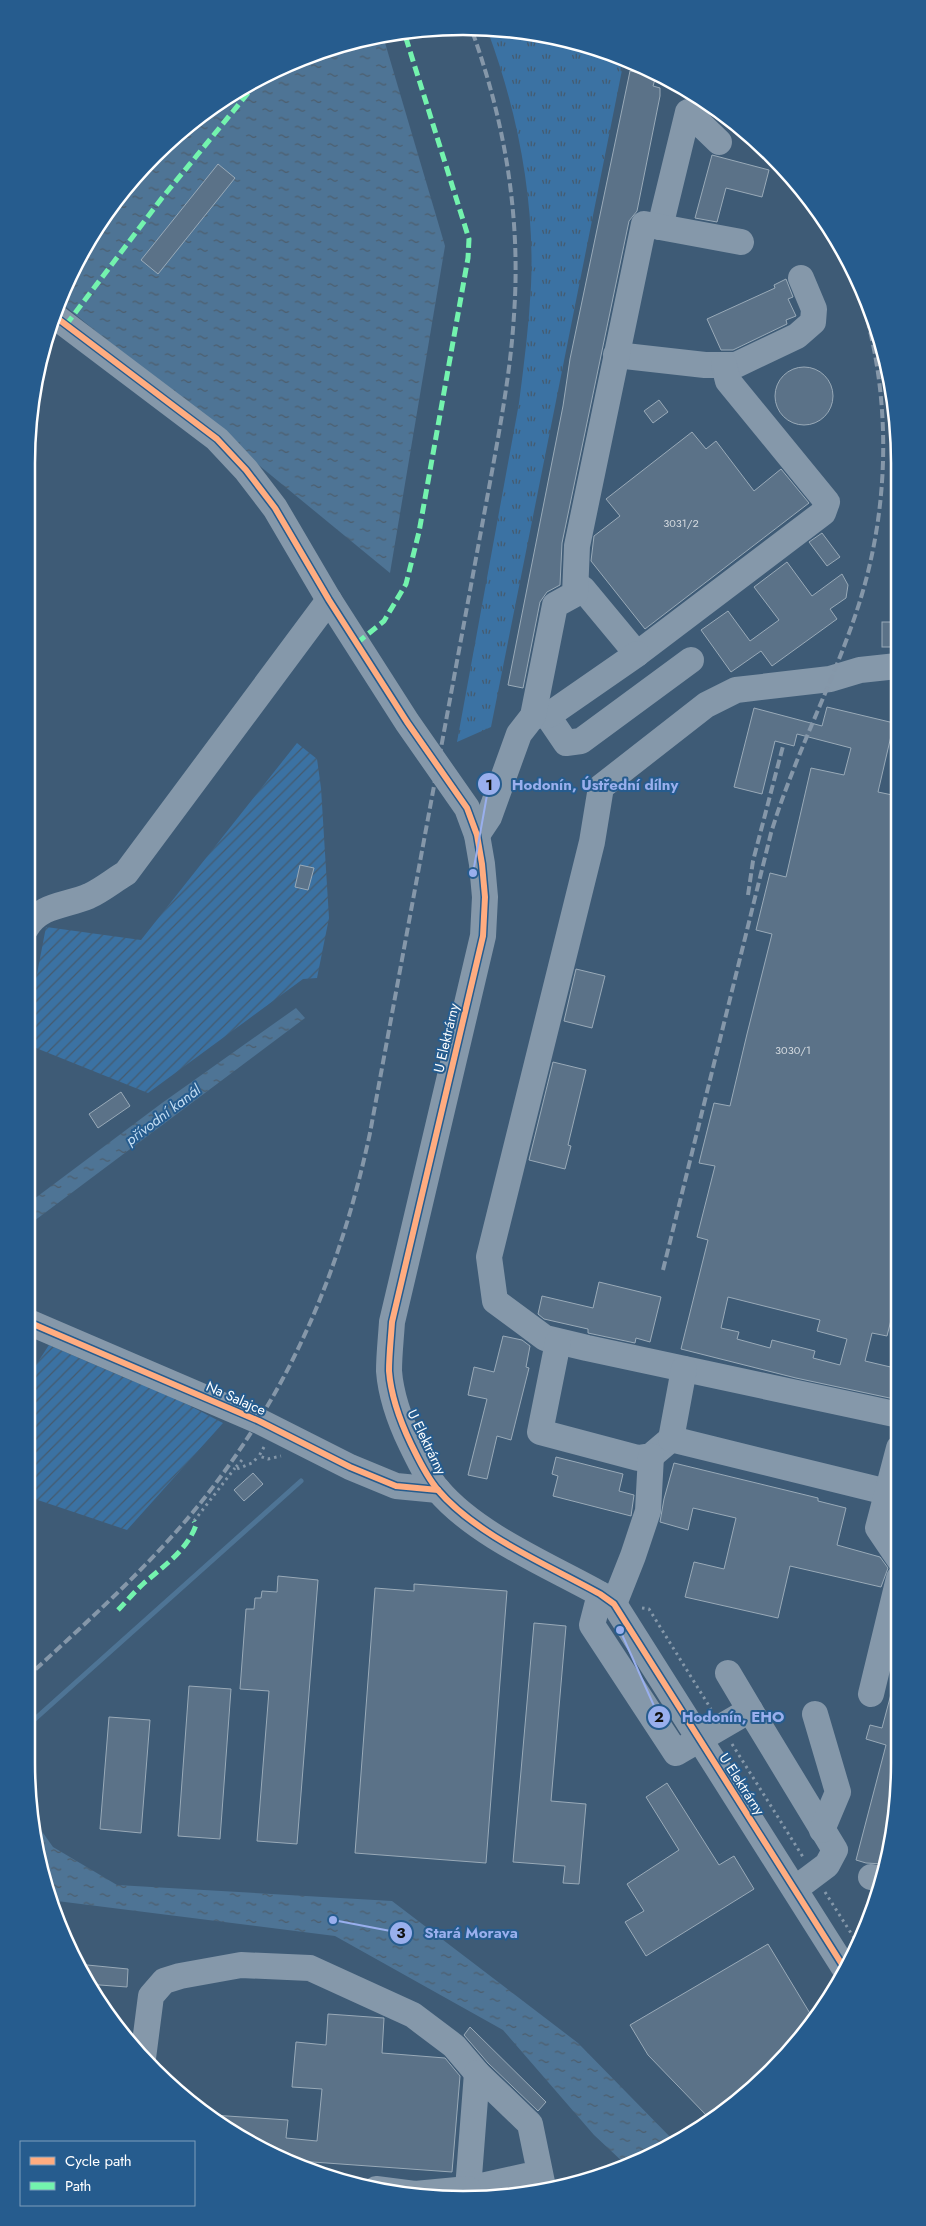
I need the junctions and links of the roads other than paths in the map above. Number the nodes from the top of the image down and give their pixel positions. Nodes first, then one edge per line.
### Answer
1 (719, 142) dead end
2 (660, 227) junction
3 (741, 242) dead end
4 (801, 278) dead end
5 (60, 320) edge
6 (616, 355) junction
7 (724, 365) junction
8 (576, 584) junction
9 (329, 600) junction
10 (638, 654) junction
11 (692, 660) dead end
12 (891, 667) edge
13 (540, 716) junction
14 (478, 834) junction
15 (35, 916) edge
16 (35, 1329) edge
17 (558, 1342) junction
18 (684, 1369) junction
19 (891, 1413) edge
20 (671, 1439) junction
21 (652, 1456) junction
22 (891, 1477) edge
23 (438, 1490) junction
24 (887, 1492) junction
25 (891, 1547) edge
26 (607, 1599) junction
27 (891, 1631) edge
28 (728, 1673) dead end
29 (871, 1694) dead end
30 (750, 1710) junction
31 (814, 1714) dead end
32 (699, 1739) junction
33 (822, 1830) junction
34 (805, 1882) junction
35 (841, 1963) edge
36 (144, 2049) edge
37 (477, 2073) junction
38 (542, 2182) edge
39 (468, 2188) junction
40 (447, 2190) edge

1 - 2 street
2 - 3 street
2 - 6 street
4 - 7 street
5 - 9 street, U Elektrárny
6 - 7 street
6 - 8 street
7 - 10 street
8 - 10 street
8 - 13 street
9 - 14 street, U Elektrárny
9 - 15 street
10 - 13 street
11 - 13 street
12 - 17 street
13 - 14 street
14 - 23 street, U Elektrárny
16 - 23 street, Na Salajce
17 - 18 street
17 - 21 street
18 - 19 street
18 - 20 street
20 - 21 street
20 - 24 street
21 - 26 street
22 - 24 street
23 - 26 street, U Elektrárny
24 - 25 street
26 - 32 street, U Elektrárny
27 - 29 street
28 - 30 street
30 - 32 street
30 - 33 street
31 - 33 street
32 - 34 street, U Elektrárny
33 - 34 street
34 - 35 street, U Elektrárny
36 - 37 street
37 - 38 street
37 - 39 street
38 - 39 street
39 - 40 street

